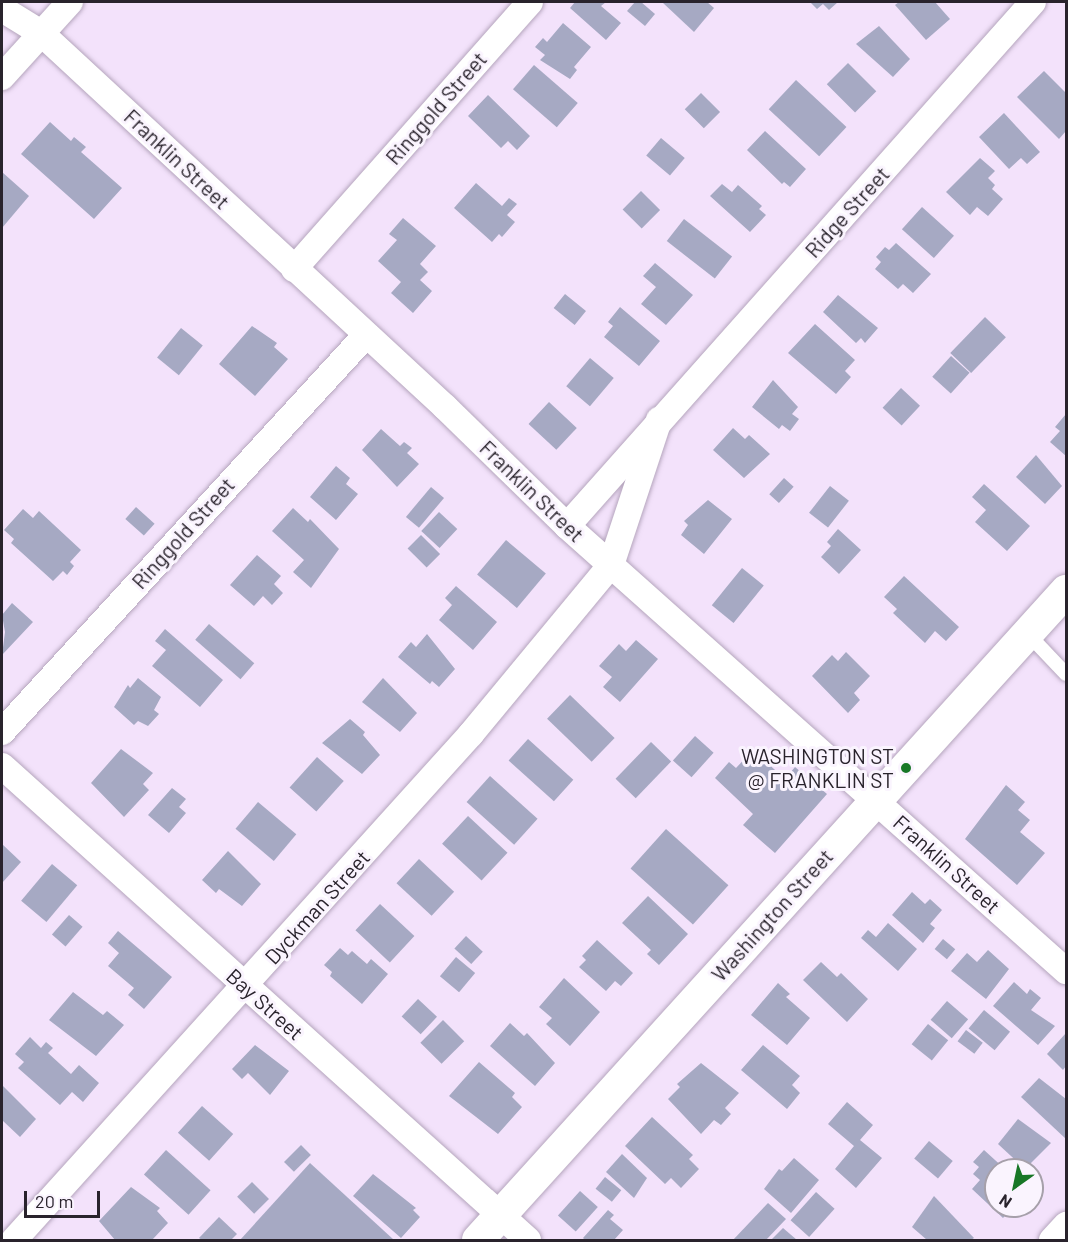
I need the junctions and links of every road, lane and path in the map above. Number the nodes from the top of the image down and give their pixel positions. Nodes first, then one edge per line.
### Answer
1 (70, 2) edge
2 (530, 2) edge
3 (1033, 2) edge
4 (2, 9) edge
5 (41, 33) junction
6 (2, 77) edge
7 (294, 269) junction
8 (366, 335) junction
9 (659, 420) junction
10 (567, 526) junction
11 (611, 565) junction
12 (1066, 591) edge
13 (1028, 634) junction
14 (1066, 674) edge
15 (2, 732) edge
16 (2, 766) edge
17 (877, 800) junction
18 (1066, 970) edge
19 (246, 986) junction
20 (501, 1215) junction
21 (1066, 1225) edge
22 (14, 1240) edge
23 (478, 1240) edge
24 (528, 1240) edge
25 (1052, 1240) edge

1 - 5 street
2 - 7 street, Ringgold Street
3 - 9 street, Ridge Street
4 - 5 street, Franklin Street
5 - 6 street
5 - 7 street, Franklin Street
7 - 8 street, Franklin Street
8 - 10 street, Franklin Street
8 - 15 street, Ringgold Street
9 - 10 street, Ridge Street
9 - 11 street, Ridge Street
10 - 11 street, Franklin Street
11 - 17 street, Franklin Street
11 - 19 street, Dyckman Street
12 - 13 street, Washington Street
13 - 14 lane
13 - 17 street, Washington Street
16 - 19 street, Bay Street
17 - 18 street, Franklin Street
17 - 20 street, Washington Street
19 - 20 street, Bay Street
19 - 22 street, Dyckman Street
20 - 23 street, Washington Street
20 - 24 street, Bay Street
21 - 25 street

